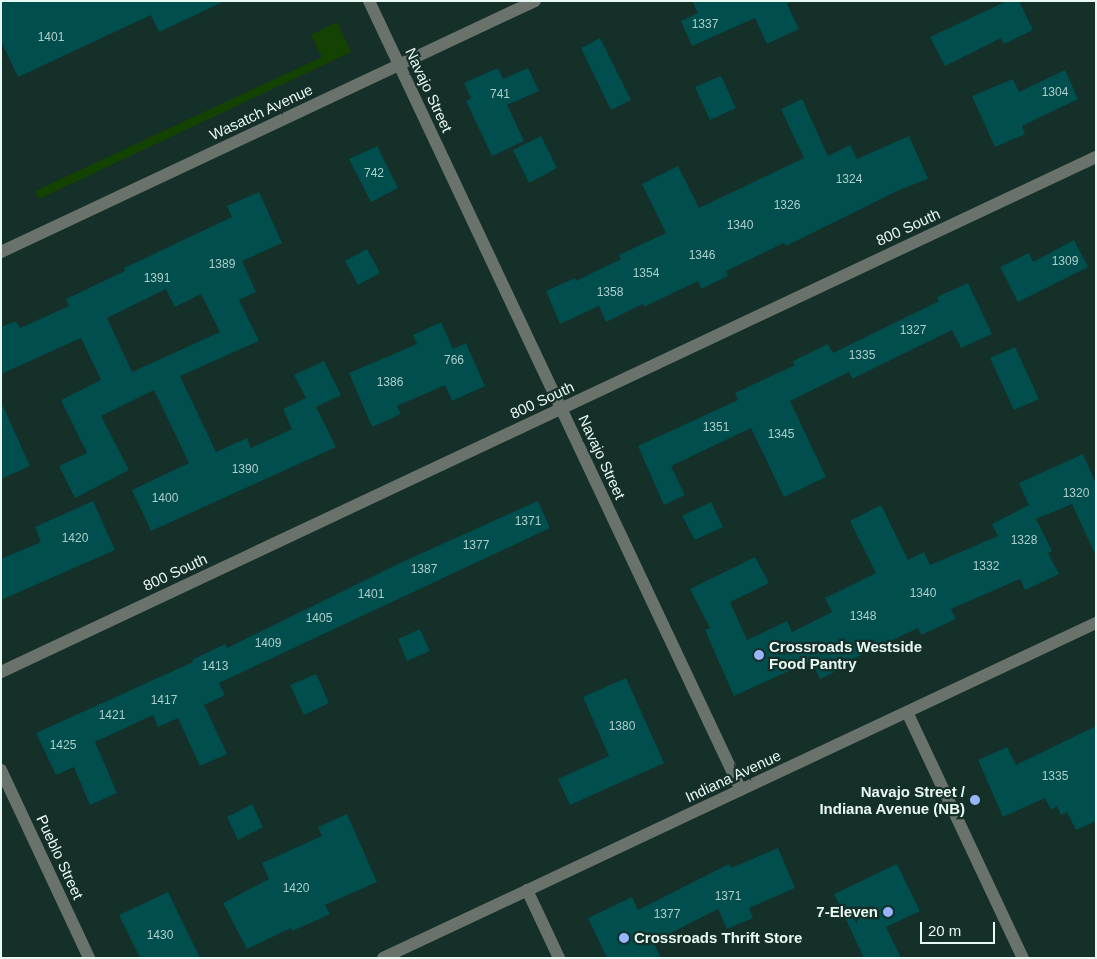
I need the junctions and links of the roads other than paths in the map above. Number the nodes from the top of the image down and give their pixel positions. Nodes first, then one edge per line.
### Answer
1 (370, 1) edge
2 (535, 1) edge
3 (399, 65) junction
4 (1096, 157) edge
5 (1, 252) edge
6 (561, 409) junction
7 (1096, 623) edge
8 (1, 672) edge
9 (907, 712) junction
10 (1, 770) edge
11 (741, 790) junction
12 (527, 890) junction
13 (89, 958) edge
14 (383, 958) edge
15 (559, 958) edge
16 (1024, 958) edge

1 - 3 street, Navajo Street
2 - 3 street, Wasatch Avenue
3 - 5 street, Wasatch Avenue
3 - 6 street, Navajo Street
4 - 6 street, 800 South
6 - 8 street, 800 South
6 - 11 street, Navajo Street
7 - 9 street, Indiana Avenue
9 - 11 street, Indiana Avenue
9 - 16 street
10 - 13 street, Pueblo Street
11 - 12 street, Indiana Avenue
12 - 14 street, Indiana Avenue
12 - 15 street

